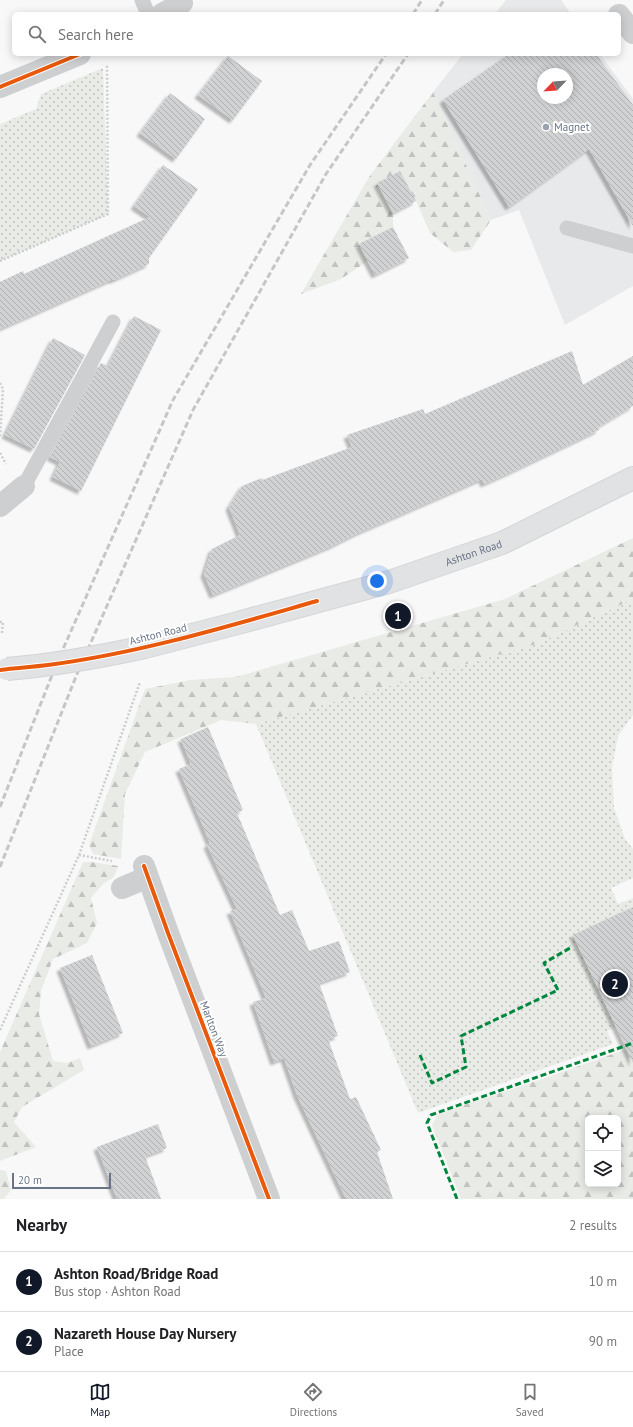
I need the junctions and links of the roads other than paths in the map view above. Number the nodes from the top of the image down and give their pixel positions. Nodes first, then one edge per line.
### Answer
1 (142, 0) edge
2 (608, 0) edge
3 (182, 3) dead end
4 (147, 12) edge
5 (166, 12) edge
6 (617, 12) edge
7 (621, 17) edge
8 (633, 33) edge
9 (75, 56) edge
10 (0, 87) edge
11 (566, 228) dead end
12 (633, 246) edge
13 (113, 322) dead end
14 (633, 478) edge
15 (24, 486) joint
16 (0, 506) edge
17 (4, 669) edge
18 (122, 888) dead end
19 (269, 1199) edge

1 - 4 lane
2 - 6 street
3 - 5 street
7 - 8 street
9 - 10 street
11 - 12 lane
13 - 15 lane
14 - 17 main road, Ashton Road, bridge
15 - 16 street
18 - 19 street, Marlton Way

